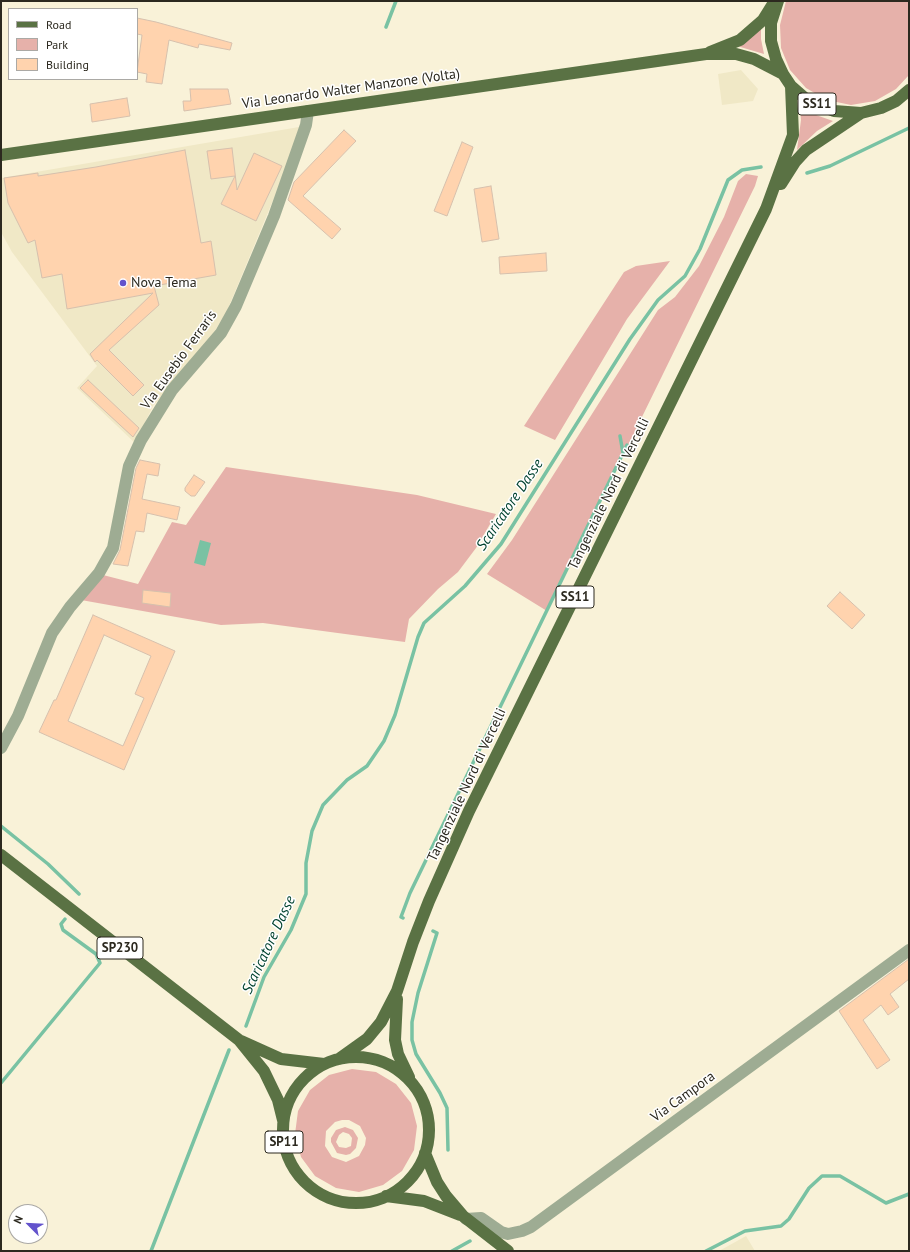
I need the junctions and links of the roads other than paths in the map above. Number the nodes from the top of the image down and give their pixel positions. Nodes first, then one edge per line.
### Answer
1 (777, 1) edge
2 (706, 54) junction
3 (783, 74) junction
4 (791, 86) junction
5 (909, 90) edge
6 (308, 111) junction
7 (861, 113) junction
8 (1, 155) edge
9 (766, 209) junction
10 (1, 748) edge
11 (1, 855) edge
12 (909, 950) edge
13 (397, 992) junction
14 (239, 1040) junction
15 (339, 1059) junction
16 (324, 1064) junction
17 (414, 1086) junction
18 (283, 1123) junction
19 (425, 1153) junction
20 (386, 1196) junction
21 (465, 1217) junction
22 (508, 1251) edge

1 - 2 main road, Via Leonardo Walter Manzone (Volta)
1 - 3 main road, Tangenziale Nord di Vercelli / SS11
2 - 3 main road, Via Leonardo Walter Manzone (Volta)
2 - 6 main road, Via Leonardo Walter Manzone (Volta)
3 - 4 main road, Tangenziale Nord di Vercelli / SS11
4 - 7 main road, Tangenziale Nord di Vercelli / SS11
4 - 9 main road, Tangenziale Nord di Vercelli
5 - 7 main road, Tangenziale Nord di Vercelli / SS11
6 - 8 main road, Via Leonardo Walter Manzone (Volta)
6 - 10 street, Via Eusebio Ferraris
7 - 9 main road, Tangenziale Nord di Vercelli
9 - 13 main road, Tangenziale Nord di Vercelli / SS11
11 - 14 main road, SP230
12 - 21 street, Via Campora
13 - 15 main road, Tangenziale Nord di Vercelli
13 - 17 main road, Tangenziale Nord di Vercelli
14 - 16 main road, SP230
14 - 18 main road, SP230
15 - 16 main road, SP11
15 - 17 main road, SP11
16 - 18 main road, SP11
17 - 19 main road, SP11
18 - 20 main road, SP11
19 - 20 main road, SP11
19 - 21 main road, SP11
20 - 21 main road, SP11
21 - 22 main road, SP11

